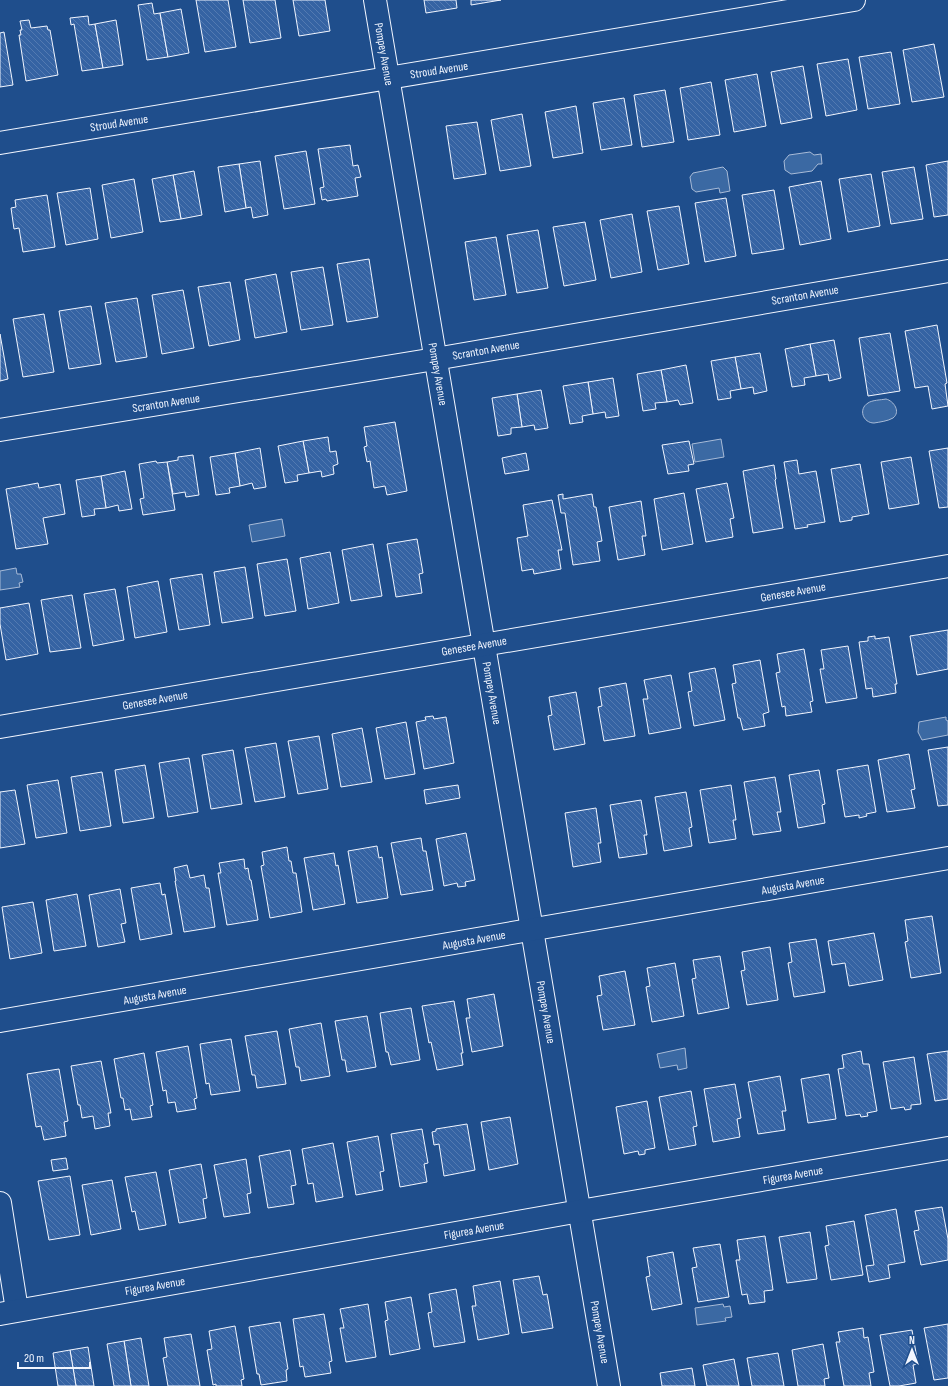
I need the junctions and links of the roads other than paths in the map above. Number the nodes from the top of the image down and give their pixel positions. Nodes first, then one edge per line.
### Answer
1 (375, 0) edge
2 (854, 0) edge
3 (388, 79) junction
4 (0, 143) edge
5 (948, 271) edge
6 (435, 359) junction
7 (0, 430) edge
8 (948, 566) edge
9 (484, 645) junction
10 (0, 726) edge
11 (948, 858) edge
12 (532, 930) junction
13 (0, 1021) edge
14 (948, 1148) edge
15 (0, 1203) edge
16 (580, 1211) junction
17 (8, 1312) edge
18 (609, 1386) edge

1 - 3 street, Pompey Avenue
2 - 3 street, Stroud Avenue
3 - 4 street, Stroud Avenue
3 - 6 street, Pompey Avenue
5 - 6 street, Scranton Avenue
6 - 7 street, Scranton Avenue
6 - 9 street, Pompey Avenue
8 - 9 street, Genesee Avenue
9 - 10 street, Genesee Avenue
9 - 12 street, Pompey Avenue
11 - 12 street, Augusta Avenue
12 - 13 street, Augusta Avenue
12 - 16 street, Pompey Avenue
14 - 16 street, Figurea Avenue
15 - 17 street
16 - 17 street, Figurea Avenue
16 - 18 street, Pompey Avenue

